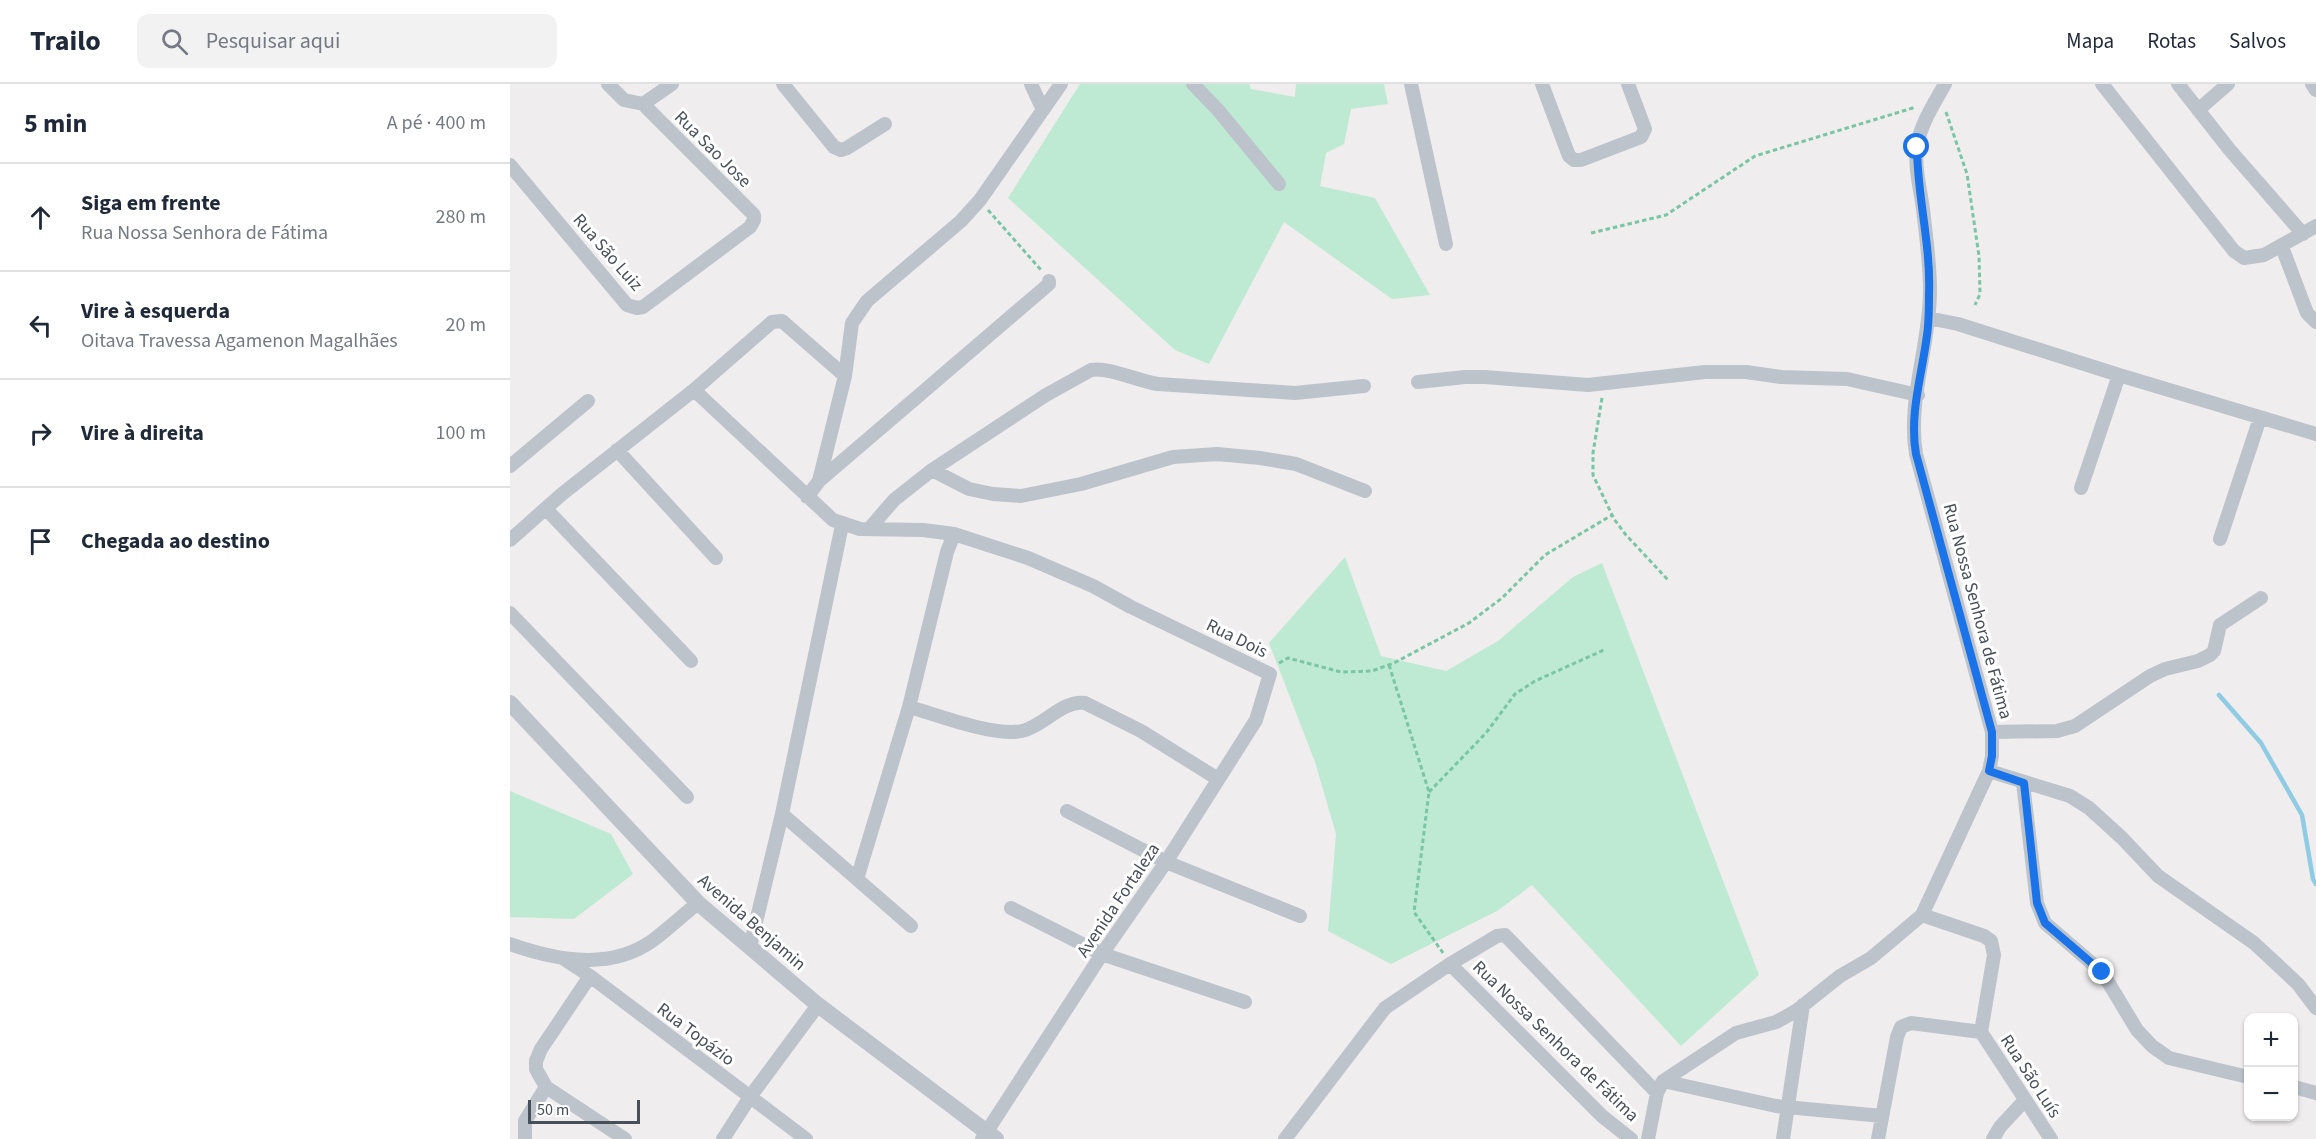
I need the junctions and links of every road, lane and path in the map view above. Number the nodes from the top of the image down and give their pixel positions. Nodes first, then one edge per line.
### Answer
1 (608, 84) edge
2 (672, 84) edge
3 (783, 84) edge
4 (1031, 84) edge
5 (1061, 84) edge
6 (1194, 84) edge
7 (1411, 84) edge
8 (1542, 84) edge
9 (1628, 84) edge
10 (1945, 84) edge
11 (2102, 84) edge
12 (2178, 84) edge
13 (2228, 84) edge
14 (2312, 84) edge
15 (2316, 90) edge
16 (643, 104) junction
17 (1940, 105) junction
18 (1043, 110) junction
19 (2198, 110) junction
20 (885, 124) dead end
21 (510, 165) edge
22 (1279, 184) dead end
23 (980, 200) junction
24 (2316, 226) edge
25 (750, 227) joint
26 (1591, 233) dead end
27 (2302, 234) junction
28 (1446, 244) dead end
29 (2282, 247) junction
30 (1049, 281) joint
31 (1975, 305) dead end
32 (1928, 318) junction
33 (2316, 322) edge
34 (2119, 375) junction
35 (845, 376) junction
36 (1418, 382) dead end
37 (1604, 384) junction
38 (1364, 386) dead end
39 (694, 390) junction
40 (1918, 395) junction
41 (588, 401) dead end
42 (2260, 418) junction
43 (2316, 434) edge
44 (617, 450) junction
45 (510, 466) edge
46 (932, 470) junction
47 (819, 481) junction
48 (2081, 488) dead end
49 (1365, 491) dead end
50 (807, 497) junction
51 (546, 509) junction
52 (1612, 515) junction
53 (842, 525) junction
54 (869, 529) junction
55 (954, 534) junction
56 (2220, 539) dead end
57 (510, 540) edge
58 (716, 558) dead end
59 (1669, 581) dead end
60 (2261, 598) dead end
61 (510, 613) edge
62 (1606, 649) dead end
63 (690, 661) dead end
64 (1389, 665) junction
65 (1270, 674) junction
66 (510, 703) edge
67 (909, 707) junction
68 (1992, 732) junction
69 (1989, 771) junction
70 (1218, 779) junction
71 (2024, 783) junction
72 (1429, 792) junction
73 (687, 797) dead end
74 (1067, 811) dead end
75 (782, 814) junction
76 (1166, 862) junction
77 (857, 879) junction
78 (698, 903) junction
79 (1011, 908) dead end
80 (1922, 915) junction
81 (1300, 916) dead end
82 (911, 926) dead end
83 (510, 944) edge
84 (750, 947) junction
85 (1102, 954) junction
86 (564, 959) junction
87 (1450, 964) junction
88 (590, 976) junction
89 (1245, 1002) dead end
90 (818, 1005) junction
91 (1803, 1005) junction
92 (2316, 1008) edge
93 (1980, 1032) junction
94 (2244, 1076) edge
95 (546, 1087) junction
96 (1660, 1087) junction
97 (2298, 1088) edge
98 (2316, 1093) edge
99 (750, 1098) junction
100 (2025, 1100) junction
101 (1788, 1107) junction
102 (1882, 1116) junction
103 (988, 1137) edge
104 (525, 1139) edge
105 (625, 1139) edge
106 (723, 1139) edge
107 (806, 1139) edge
108 (1285, 1139) edge
109 (1631, 1139) edge
110 (1648, 1139) edge
111 (1783, 1139) edge
112 (1878, 1139) edge
113 (1993, 1139) edge
114 (2051, 1139) edge

1 - 16 street, Rua Sao Jose
2 - 16 street
3 - 20 street
4 - 18 street
5 - 18 street
6 - 22 street
7 - 28 street
8 - 9 street
10 - 17 street, Rua Nossa Senhora de Fátima
11 - 29 street
12 - 19 street
13 - 19 street
14 - 15 street
16 - 25 street, Rua Sao Jose
17 - 26 path
17 - 31 path
17 - 32 street, Rua Nossa Senhora de Fátima
18 - 23 street
19 - 27 street
21 - 25 street, Rua São Luiz
23 - 30 path
23 - 35 street
24 - 27 street
27 - 29 street
29 - 33 street
30 - 47 street
32 - 34 street
32 - 40 street, Rua Nossa Senhora de Fátima
34 - 42 street
34 - 48 street
35 - 39 street
35 - 47 street
36 - 37 street
37 - 40 street
37 - 52 path
38 - 46 street
39 - 44 street
39 - 50 street
40 - 68 street, Rua Nossa Senhora de Fátima
41 - 45 street
42 - 43 street
42 - 56 street
44 - 51 street
44 - 58 street
46 - 49 street
46 - 54 street
47 - 50 street
50 - 53 street
51 - 57 street
51 - 63 street
52 - 59 path
52 - 64 path, Rua Dois
53 - 54 street, Rua Dois
53 - 75 street
54 - 55 street, Rua Dois
55 - 65 street, Rua Dois
55 - 67 street
60 - 68 street
61 - 73 street
62 - 72 path
64 - 65 path, Rua Dois
64 - 72 path
65 - 70 street, Avenida Fortaleza
66 - 78 street, Avenida Benjamin
67 - 70 street
67 - 77 street
68 - 69 street, Rua Nossa Senhora de Fátima
69 - 71 street
69 - 80 street, Rua Nossa Senhora de Fátima
70 - 76 street, Avenida Fortaleza
71 - 92 street
71 - 94 street
72 - 87 path
74 - 76 street
75 - 77 street
75 - 84 street
76 - 81 street
76 - 85 street, Avenida Fortaleza
77 - 82 street
78 - 84 street, Avenida Benjamin
78 - 86 street
79 - 85 street
80 - 91 street, Rua Nossa Senhora de Fátima
80 - 93 street
83 - 86 street
84 - 90 street, Avenida Benjamin
85 - 89 street
85 - 103 street, Avenida Fortaleza
86 - 88 street, Rua Topázio
87 - 96 street
87 - 108 street, Rua Nossa Senhora de Fátima
87 - 109 street, Rua Nossa Senhora de Fátima
88 - 95 street
88 - 99 street, Rua Topázio
90 - 99 street
90 - 103 street, Avenida Benjamin
91 - 96 street, Rua Nossa Senhora de Fátima
91 - 101 street
93 - 100 street, Rua São Luís
93 - 102 street
95 - 104 street
95 - 105 street
96 - 101 street
96 - 110 street, Rua Nossa Senhora de Fátima
97 - 98 street
99 - 106 street
99 - 107 street, Rua Topázio
100 - 113 street
100 - 114 street, Rua São Luís
101 - 102 street
101 - 111 street
102 - 112 street

